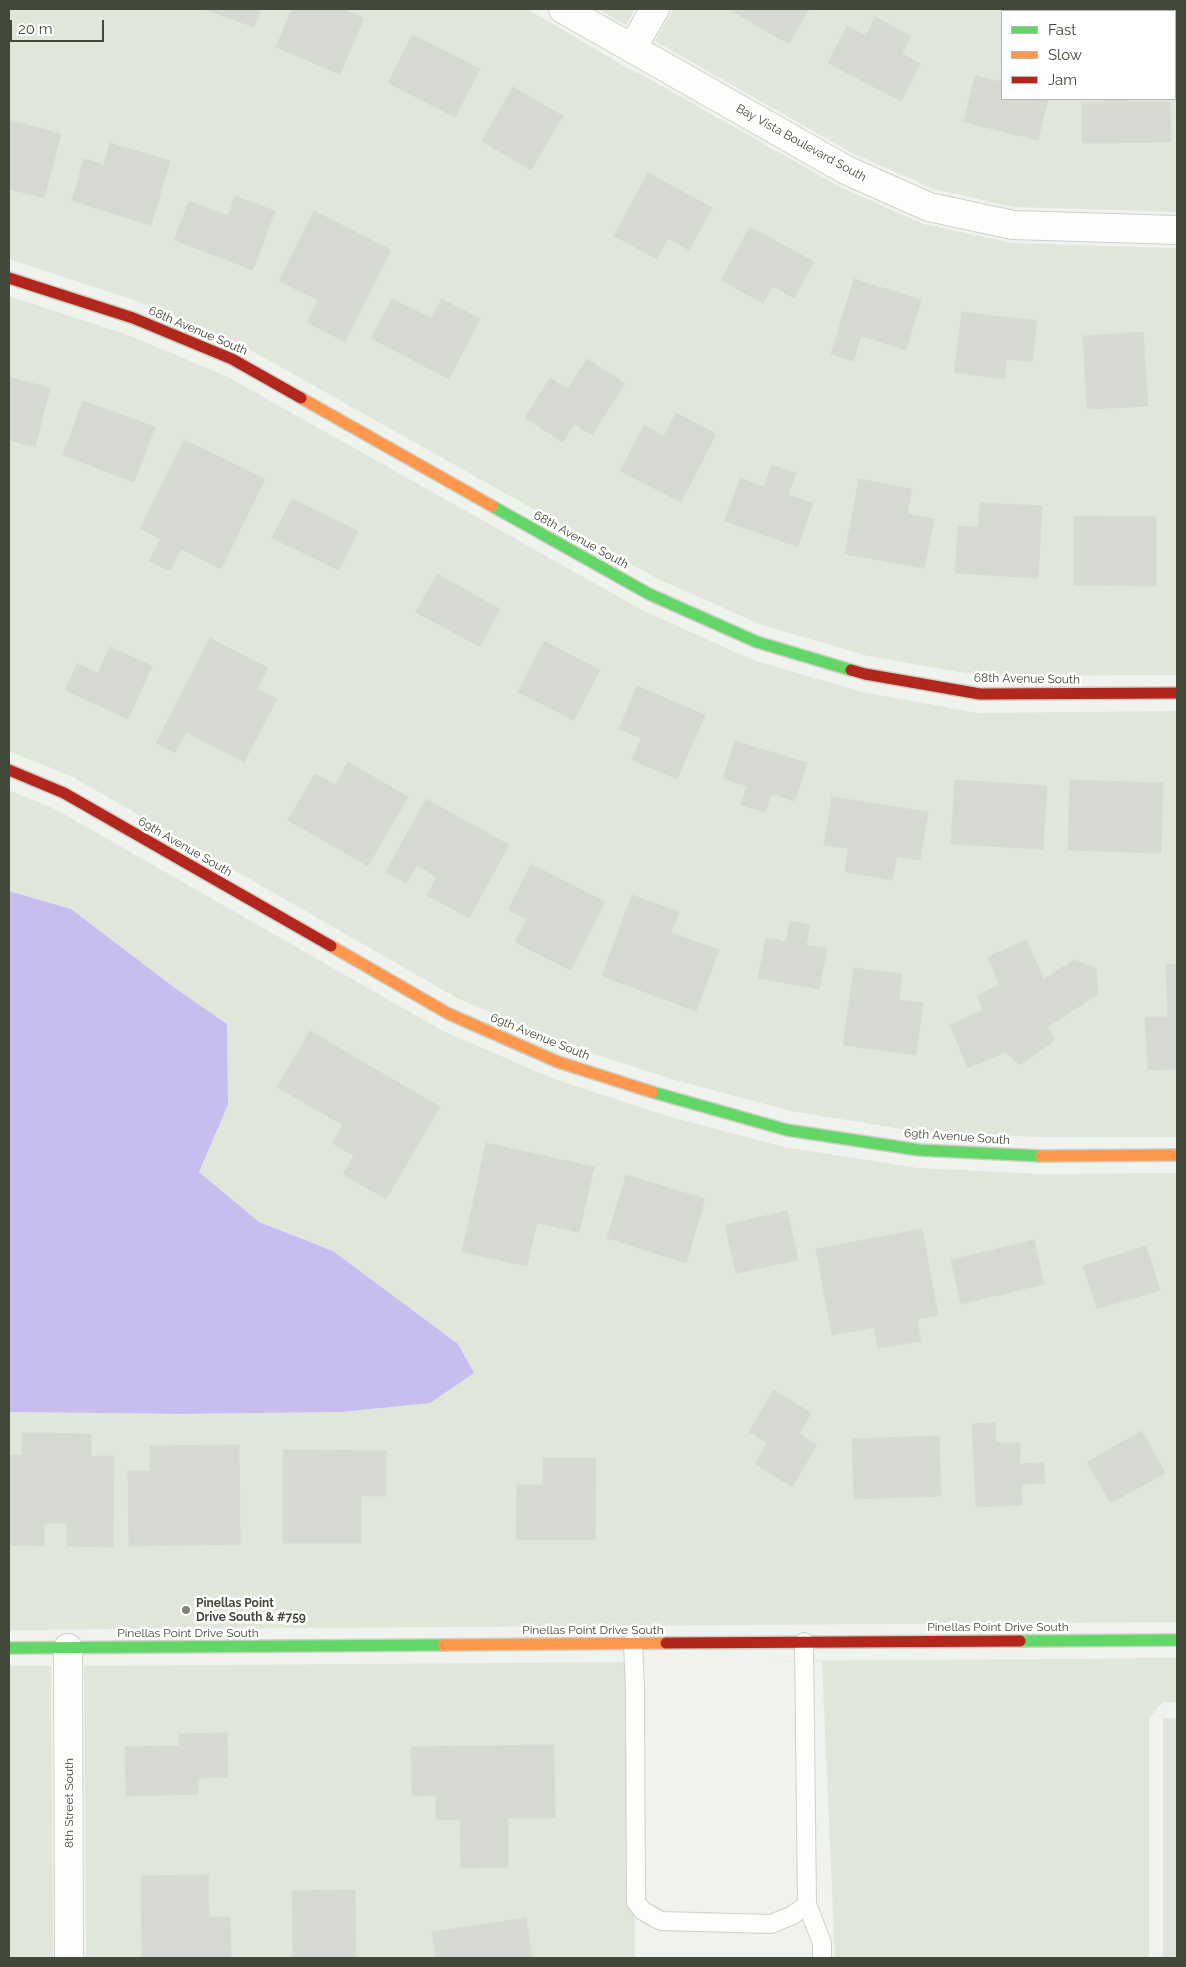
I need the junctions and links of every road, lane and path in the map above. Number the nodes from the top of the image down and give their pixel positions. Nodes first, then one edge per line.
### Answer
1 (563, 9) edge
2 (655, 9) edge
3 (632, 48) junction
4 (1177, 230) edge
5 (9, 278) edge
6 (1177, 693) edge
7 (9, 770) edge
8 (1177, 1155) edge
9 (1177, 1640) edge
10 (804, 1642) junction
11 (632, 1643) junction
12 (9, 1648) edge
13 (68, 1648) junction
14 (807, 1904) junction
15 (70, 1958) edge
16 (822, 1958) edge

1 - 3 street, Bay Vista Boulevard South
2 - 3 street
3 - 4 street, Bay Vista Boulevard South
5 - 6 street, 68th Avenue South
7 - 8 street, 69th Avenue South
9 - 10 street, Pinellas Point Drive South
10 - 11 street, Pinellas Point Drive South
10 - 14 lane
11 - 13 street, Pinellas Point Drive South
11 - 14 lane
12 - 13 street, Pinellas Point Drive South
13 - 15 street, 8th Street South
14 - 16 lane

